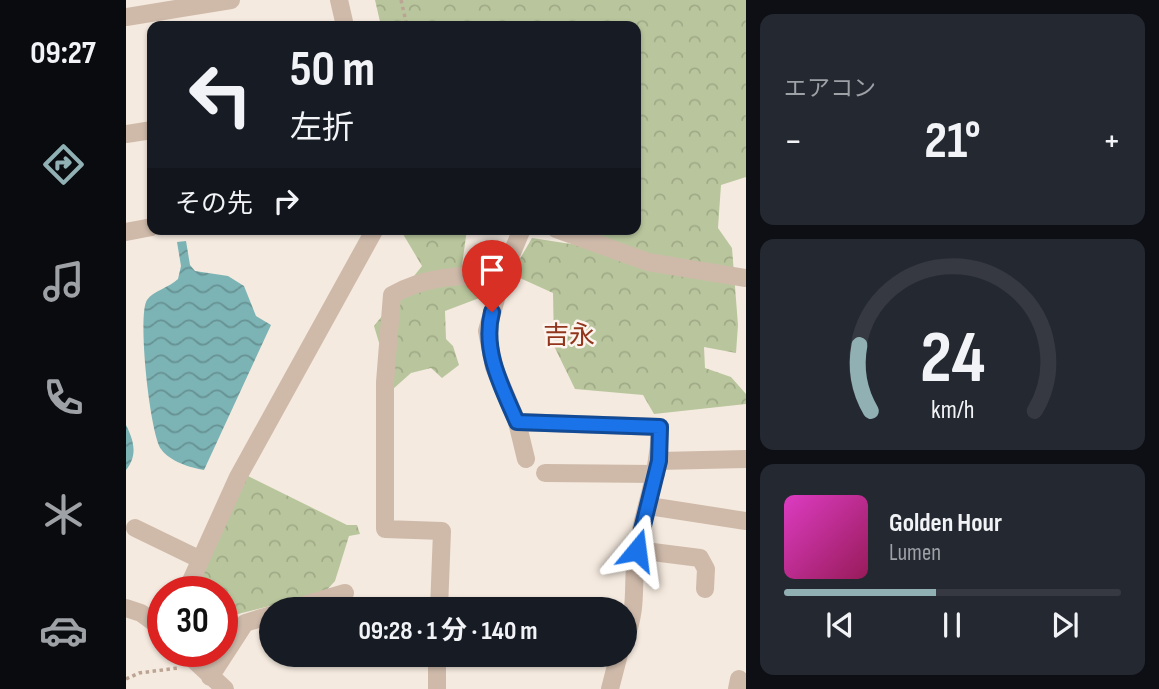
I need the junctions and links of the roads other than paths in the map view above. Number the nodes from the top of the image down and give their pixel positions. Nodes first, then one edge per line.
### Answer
1 (231, 0) edge
2 (339, 0) edge
3 (126, 17) edge
4 (344, 21) edge
5 (147, 131) edge
6 (126, 134) edge
7 (147, 228) edge
8 (126, 232) edge
9 (371, 235) edge
10 (519, 235) edge
11 (572, 235) edge
12 (502, 274) junction
13 (746, 278) edge
14 (517, 422) junction
15 (526, 459) dead end
16 (746, 459) edge
17 (657, 467) junction
18 (545, 473) dead end
19 (649, 506) junction
20 (746, 521) edge
21 (135, 528) dead end
22 (637, 550) junction
23 (199, 559) junction
24 (192, 576) edge
25 (705, 589) dead end
26 (345, 593) dead end
27 (332, 597) edge
28 (439, 597) edge
29 (635, 597) edge
30 (126, 608) edge
31 (147, 617) edge
32 (259, 619) edge
33 (200, 667) edge
34 (437, 667) edge
35 (616, 667) edge
36 (219, 685) edge
37 (438, 689) edge
38 (610, 689) edge

1 - 3 street
2 - 4 street
5 - 6 street
7 - 8 street
9 - 23 street
10 - 12 street
11 - 13 street
12 - 14 street
12 - 28 street
14 - 15 street
14 - 17 street
16 - 17 street
17 - 18 street
17 - 19 street
19 - 20 street
19 - 22 street
21 - 23 street
22 - 25 street
22 - 29 street
23 - 24 street
26 - 27 street
30 - 31 street
32 - 36 street
33 - 36 street
34 - 37 street
35 - 38 street

